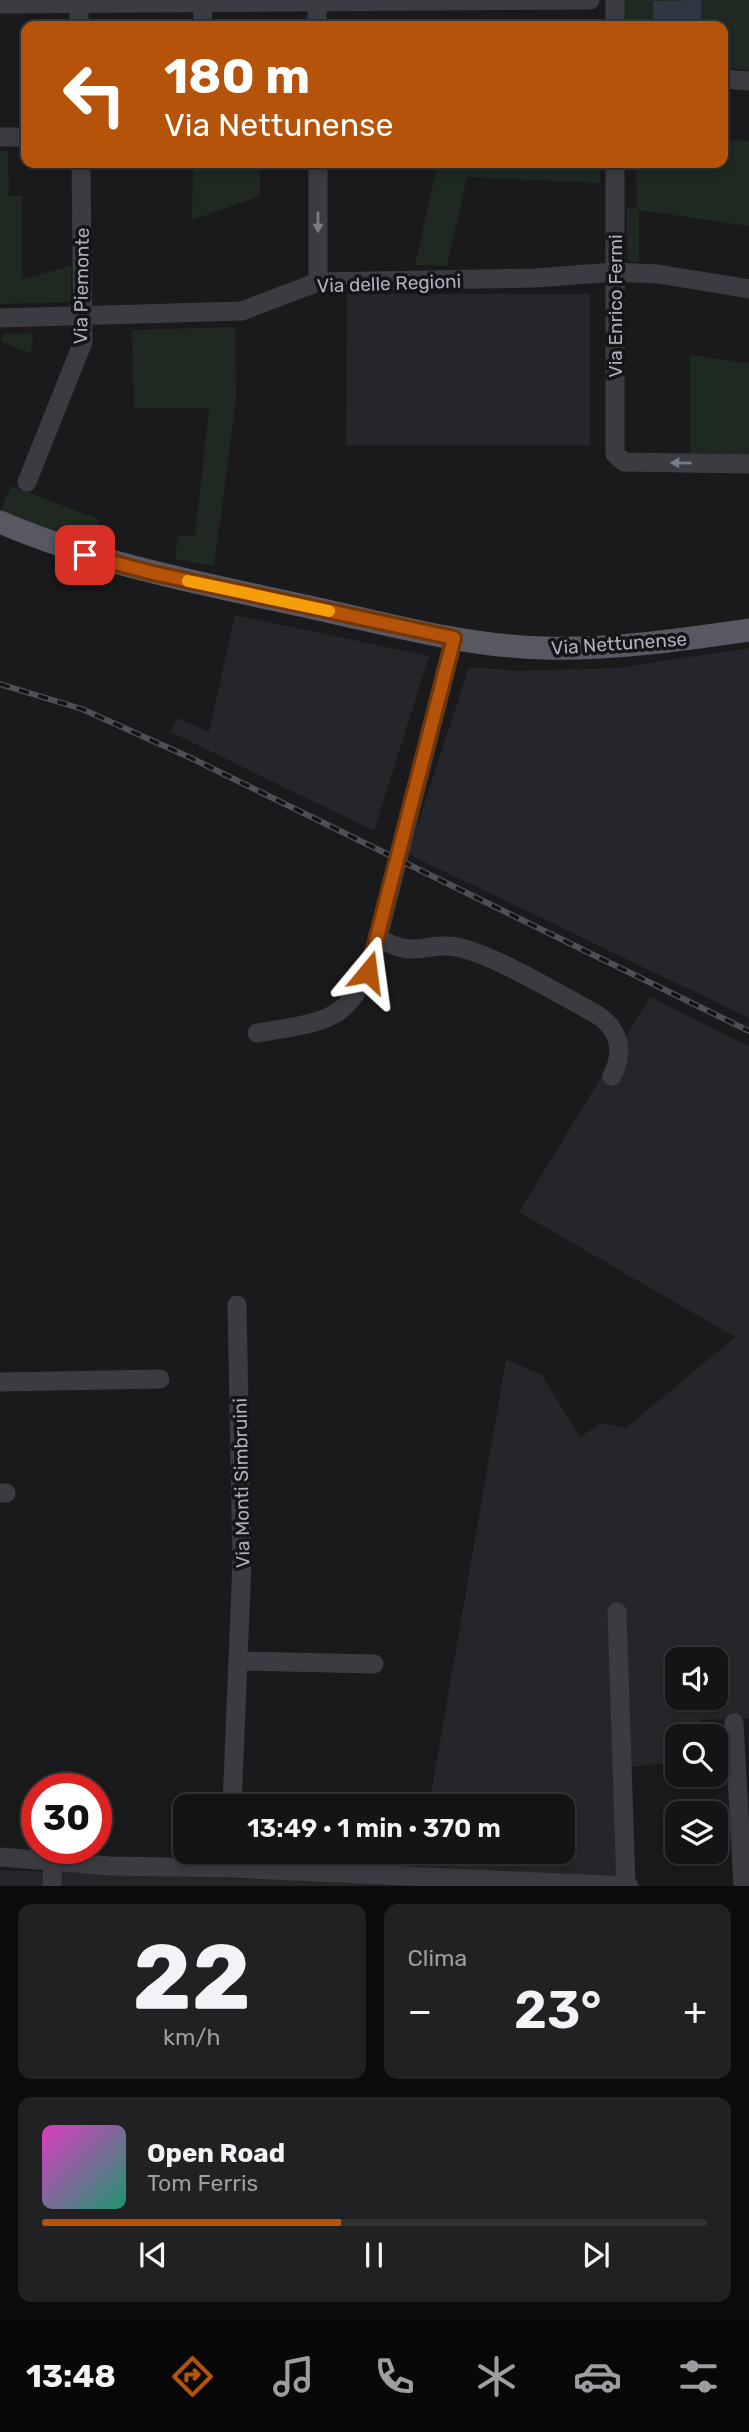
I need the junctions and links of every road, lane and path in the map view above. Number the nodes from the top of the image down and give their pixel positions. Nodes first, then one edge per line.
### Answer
1 (590, 0) edge
2 (615, 0) edge
3 (79, 1) edge
4 (202, 1) edge
5 (317, 1) edge
6 (0, 4) edge
7 (79, 21) edge
8 (203, 21) edge
9 (317, 21) edge
10 (615, 21) edge
11 (728, 79) edge
12 (749, 80) edge
13 (0, 137) edge
14 (21, 137) edge
15 (81, 168) edge
16 (318, 168) edge
17 (615, 168) edge
18 (614, 272) junction
19 (318, 282) junction
20 (749, 289) edge
21 (84, 315) junction
22 (0, 318) edge
23 (749, 464) edge
24 (27, 482) dead end
25 (0, 522) edge
26 (749, 631) edge
27 (454, 638) junction
28 (378, 938) junction
29 (257, 1032) dead end
30 (612, 1076) dead end
31 (237, 1305) dead end
32 (160, 1379) dead end
33 (0, 1382) edge
34 (617, 1612) dead end
35 (239, 1661) junction
36 (374, 1664) dead end
37 (734, 1723) dead end
38 (233, 1794) edge
39 (0, 1857) edge
40 (21, 1858) edge
41 (173, 1863) edge
42 (53, 1864) edge
43 (91, 1864) edge
44 (256, 1864) edge
45 (363, 1880) edge
46 (566, 1885) edge
47 (52, 1886) edge
48 (627, 1886) edge
49 (743, 1886) edge

1 - 5 street
2 - 10 street
3 - 4 street
3 - 6 street
3 - 7 street
4 - 5 street
4 - 8 street
5 - 9 street
11 - 12 street
13 - 14 street
15 - 21 street, Via Piemonte
16 -> 19 street
17 - 18 street, Via Enrico Fermi
18 - 19 street, Via delle Regioni
18 - 20 street, Via delle Regioni
23 -> 18 street, Via Enrico Fermi
19 - 21 street, Via delle Regioni
21 - 22 street, Via delle Regioni
21 - 24 street, Via Piemonte
25 - 27 main road, Via Nettunense
26 - 27 main road, Via Nettunense
27 - 28 street
28 - 29 street
28 - 30 street
31 - 35 street, Via Monti Simbruini
32 - 33 street
34 - 48 street
35 - 36 street
35 - 38 street, Via Monti Simbruini
37 - 49 street
39 - 40 street
41 - 43 street
42 - 47 street
44 - 45 street
45 - 46 street
46 - 48 street

